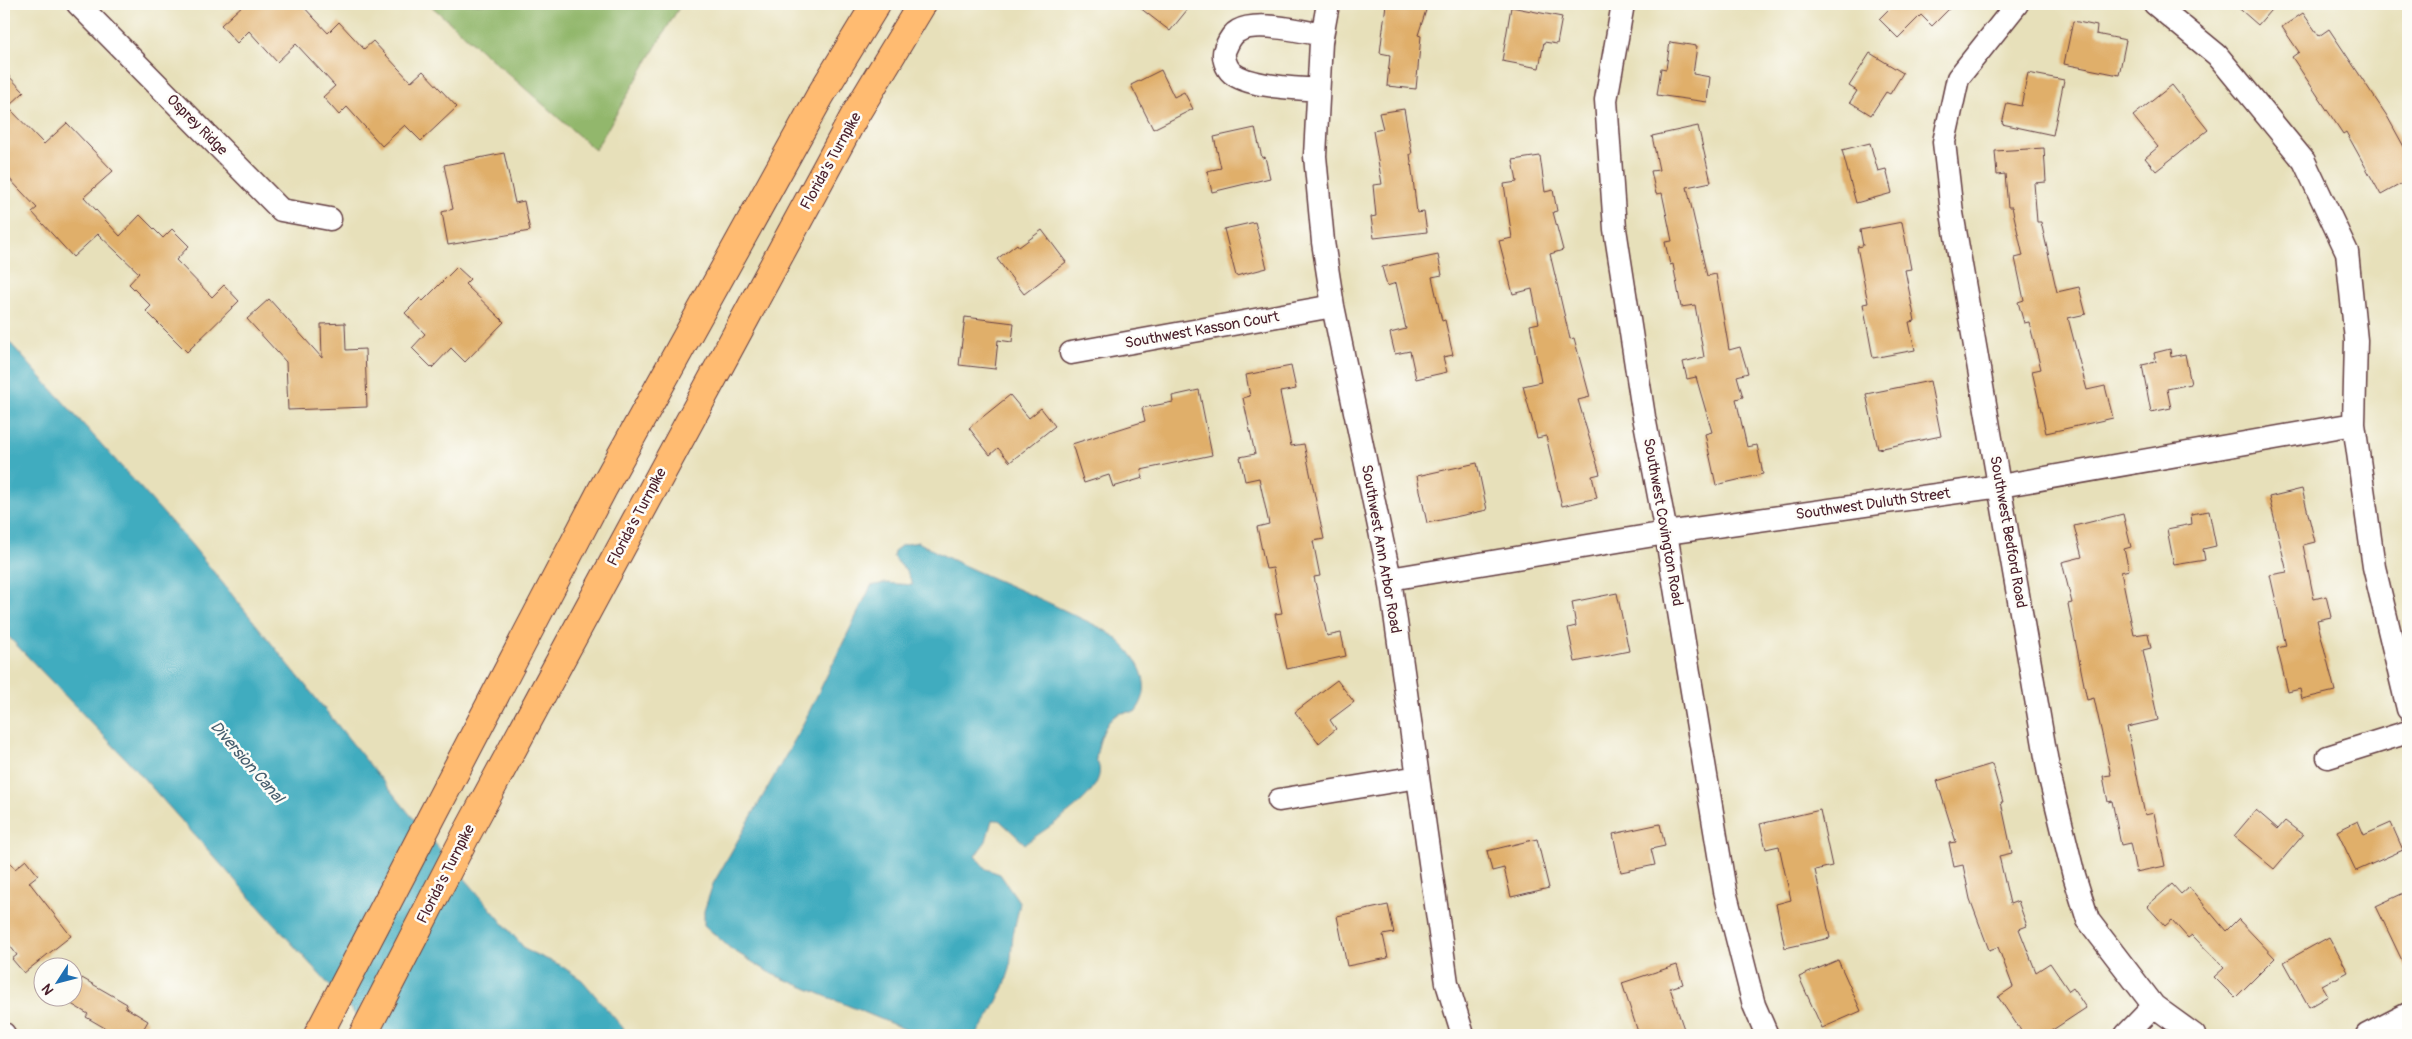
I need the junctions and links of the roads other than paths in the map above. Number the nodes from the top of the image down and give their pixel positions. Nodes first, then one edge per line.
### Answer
1 (78, 4) edge
2 (876, 4) edge
3 (922, 4) edge
4 (1328, 4) edge
5 (1623, 4) edge
6 (2017, 4) edge
7 (2155, 4) edge
8 (1322, 35) junction
9 (1318, 90) junction
10 (330, 219) dead end
11 (1333, 306) junction
12 (1071, 353) dead end
13 (2354, 424) junction
14 (2000, 486) junction
15 (1666, 533) junction
16 (1390, 579) junction
17 (2408, 709) edge
18 (2408, 732) edge
19 (2328, 757) dead end
20 (1418, 777) junction
21 (1278, 800) dead end
22 (2154, 1006) junction
23 (2408, 1014) edge
24 (318, 1035) edge
25 (363, 1035) edge
26 (1463, 1035) edge
27 (1767, 1035) edge
28 (2126, 1035) edge
29 (2194, 1035) edge
30 (2367, 1035) edge

1 - 10 street, Osprey Ridge
2 - 24 highway
3 - 25 highway, Florida's Turnpike
4 - 8 street, Southwest Ann Arbor Road
5 - 15 street, Southwest Covington Road
6 - 14 street, Southwest Bedford Road
7 - 13 street
8 - 9 street, Southwest Ann Arbor Road
8 - 9 street
9 - 11 street, Southwest Ann Arbor Road
11 - 12 street, Southwest Kasson Court
11 - 16 street, Southwest Ann Arbor Road
13 - 14 street, Southwest Duluth Street
13 - 17 street
14 - 15 street, Southwest Duluth Street
14 - 22 street, Southwest Bedford Road
15 - 16 street, Southwest Duluth Street
15 - 27 street, Southwest Covington Road
16 - 20 street, Southwest Ann Arbor Road
18 - 19 street
20 - 21 street
20 - 26 street, Southwest Ann Arbor Road
22 - 28 street
22 - 29 street, Southwest Bedford Road
23 - 30 street

